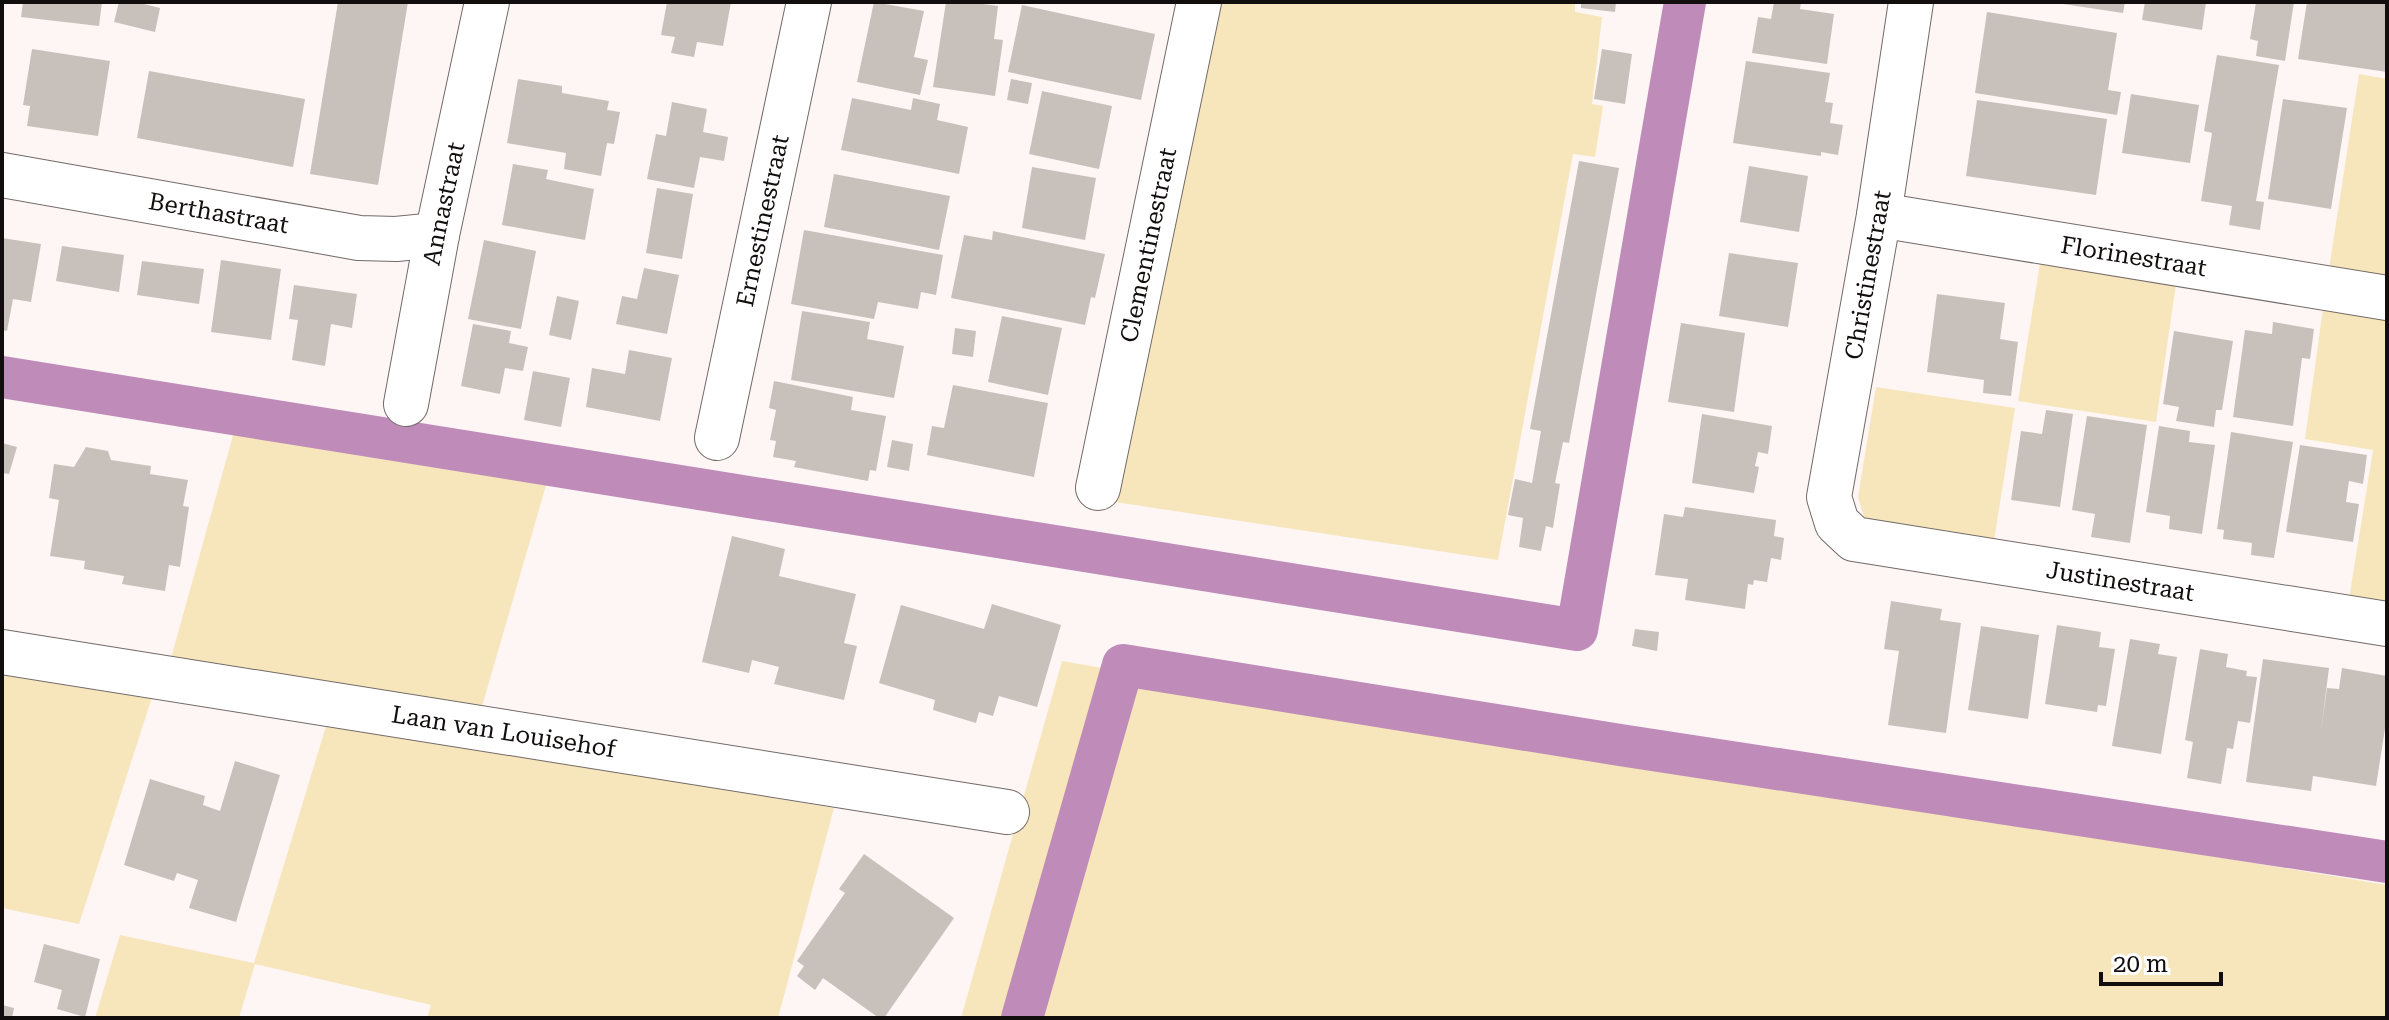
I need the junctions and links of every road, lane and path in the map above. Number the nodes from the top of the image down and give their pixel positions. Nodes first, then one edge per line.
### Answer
1 (487, 2) edge
2 (809, 2) edge
3 (1199, 2) edge
4 (1911, 2) edge
5 (2, 175) edge
6 (1879, 215) junction
7 (437, 235) junction
8 (2387, 298) edge
9 (406, 404) dead end
10 (717, 438) dead end
11 (1098, 488) dead end
12 (1854, 539) joint
13 (2387, 624) edge
14 (2, 652) edge
15 (1007, 812) dead end

1 - 7 street, Annastraat
2 - 10 street, Ernestinestraat
3 - 11 street, Clementinestraat
4 - 6 street, Christinestraat
5 - 7 street, Berthastraat
6 - 8 street, Florinestraat
6 - 12 street, Christinestraat
7 - 9 street, Annastraat
12 - 13 street, Justinestraat
14 - 15 street, Laan van Louisehof

